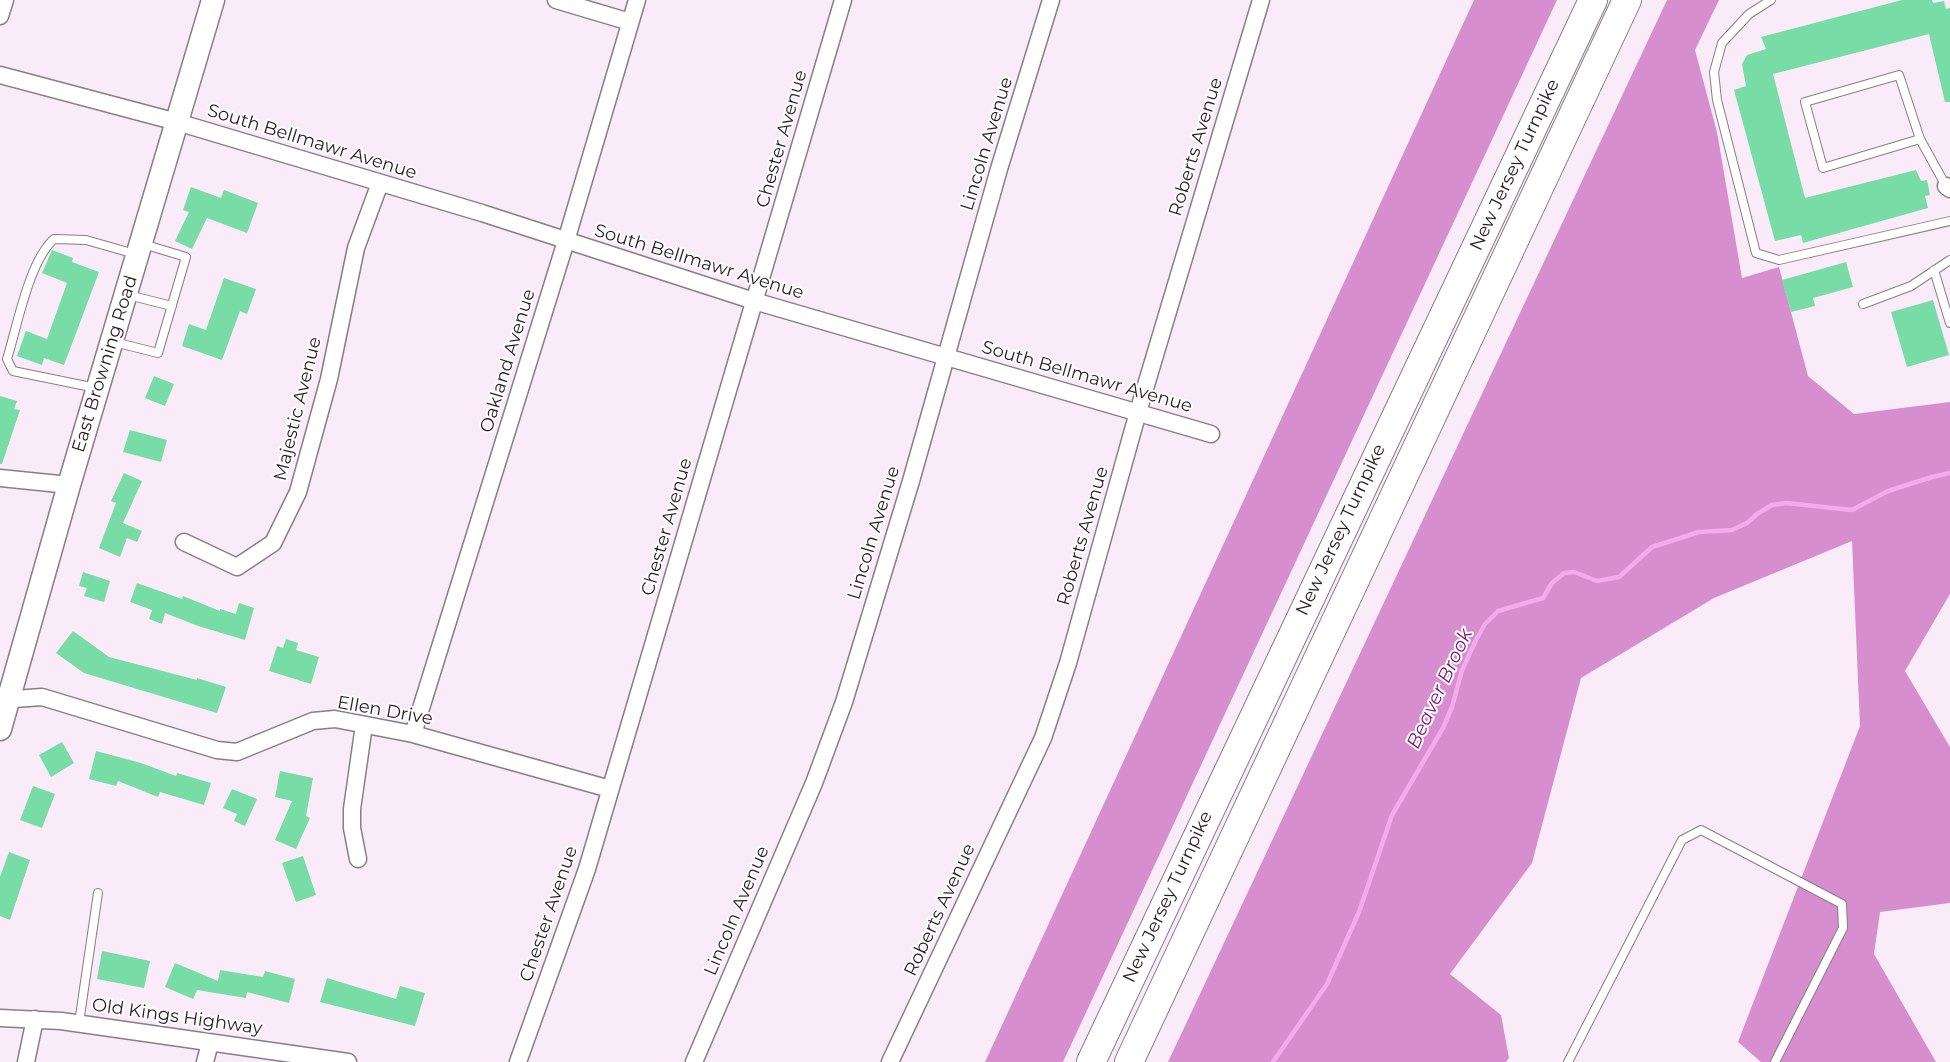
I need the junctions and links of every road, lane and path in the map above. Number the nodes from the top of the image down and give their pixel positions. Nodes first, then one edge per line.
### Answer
1 (5, 0) edge
2 (213, 0) edge
3 (556, 0) edge
4 (637, 0) edge
5 (843, 0) edge
6 (1051, 0) edge
7 (1261, 0) edge
8 (1593, 0) edge
9 (1627, 0) edge
10 (1771, 0) edge
11 (0, 16) edge
12 (630, 22) junction
13 (0, 75) edge
14 (177, 122) junction
15 (1920, 138) junction
16 (380, 183) junction
17 (1948, 187) edge
18 (1950, 221) edge
19 (566, 240) junction
20 (139, 249) junction
21 (1950, 260) edge
22 (1934, 270) junction
23 (126, 294) junction
24 (754, 301) junction
25 (1863, 304) dead end
26 (172, 306) junction
27 (1950, 323) edge
28 (112, 342) junction
29 (945, 356) junction
30 (98, 388) junction
31 (1138, 412) junction
32 (1211, 434) dead end
33 (0, 478) edge
34 (69, 485) junction
35 (184, 542) dead end
36 (5, 699) edge
37 (364, 725) junction
38 (0, 729) edge
39 (413, 734) junction
40 (610, 789) junction
41 (358, 859) dead end
42 (98, 893) dead end
43 (0, 1018) edge
44 (34, 1019) junction
45 (79, 1023) junction
46 (210, 1044) junction
47 (26, 1062) edge
48 (205, 1062) edge
49 (348, 1062) edge
50 (518, 1062) edge
51 (694, 1062) edge
52 (890, 1062) edge
53 (1091, 1062) edge
54 (1129, 1062) edge
55 (1568, 1062) edge
56 (1775, 1062) edge

1 - 11 street
2 - 14 main road, East Browning Road
3 - 12 street
4 - 12 street, Oakland Avenue
5 - 24 street, Chester Avenue
6 - 29 street, Lincoln Avenue
7 - 31 street, Roberts Avenue
8 - 53 highway, New Jersey Turnpike
9 - 54 highway, New Jersey Turnpike
10 - 18 lane
12 - 19 street, Oakland Avenue
13 - 14 street, South Bellmawr Avenue
14 - 16 street, South Bellmawr Avenue
14 - 20 main road, East Browning Road
15 - 15 lane
15 - 17 lane
16 - 19 street, South Bellmawr Avenue
16 - 35 street, Majestic Avenue
19 - 24 street, South Bellmawr Avenue
19 - 39 street, Oakland Avenue
20 - 23 main road, East Browning Road
20 - 26 lane
20 - 30 lane
21 - 22 lane
22 - 25 lane
22 - 27 lane
23 - 26 lane
23 - 28 main road, East Browning Road
24 - 29 street, South Bellmawr Avenue
24 - 40 street, Chester Avenue
26 - 28 lane
28 - 30 main road, East Browning Road
29 - 31 street, South Bellmawr Avenue
29 - 51 street, Lincoln Avenue
30 - 34 main road, East Browning Road
31 - 32 street, South Bellmawr Avenue
31 - 52 street, Roberts Avenue
33 - 34 street
34 - 36 main road, East Browning Road
36 - 37 street, Ellen Drive
36 - 38 main road, East Browning Road
37 - 39 street, Ellen Drive
37 - 41 street
39 - 40 street, Ellen Drive
40 - 50 street, Chester Avenue
42 - 45 lane
43 - 44 street, Old Kings Highway
44 - 45 street, Old Kings Highway
44 - 47 street
45 - 46 street, Old Kings Highway
46 - 48 street
46 - 49 street, Old Kings Highway
55 - 56 lane

